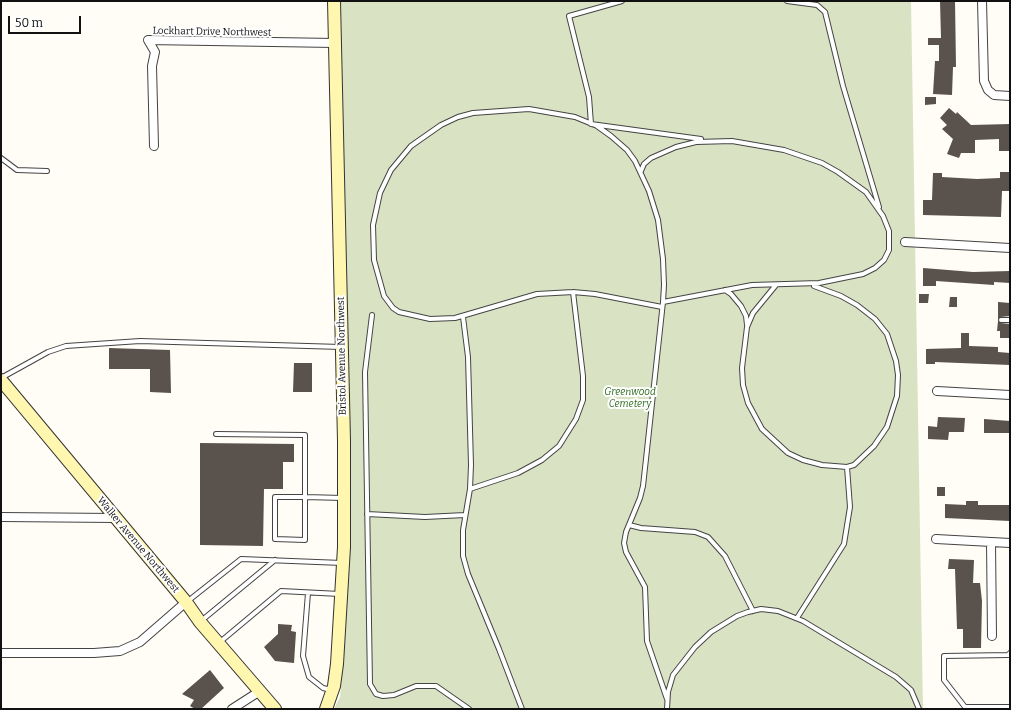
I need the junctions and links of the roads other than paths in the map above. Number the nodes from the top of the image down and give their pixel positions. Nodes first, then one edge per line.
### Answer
1 (334, 1) edge
2 (622, 1) edge
3 (787, 1) edge
4 (982, 1) edge
5 (335, 43) junction
6 (1010, 96) edge
7 (591, 124) junction
8 (710, 140) junction
9 (154, 146) dead end
10 (1, 158) edge
11 (47, 171) dead end
12 (641, 171) junction
13 (880, 211) junction
14 (905, 242) dead end
15 (1010, 248) edge
16 (800, 284) junction
17 (776, 285) junction
18 (724, 290) junction
19 (572, 292) junction
20 (663, 302) junction
21 (662, 307) junction
22 (372, 315) dead end
23 (463, 317) junction
24 (1002, 320) dead end
25 (1010, 320) edge
26 (747, 327) junction
27 (342, 347) junction
28 (1, 379) edge
29 (937, 391) dead end
30 (1010, 395) edge
31 (216, 434) dead end
32 (847, 467) junction
33 (470, 489) junction
34 (305, 497) junction
35 (343, 498) junction
36 (367, 514) junction
37 (465, 516) junction
38 (1, 517) edge
39 (115, 518) junction
40 (629, 525) junction
41 (936, 539) dead end
42 (991, 542) junction
43 (1010, 543) edge
44 (275, 560) junction
45 (343, 563) junction
46 (308, 593) junction
47 (341, 594) junction
48 (186, 602) junction
49 (753, 611) junction
50 (797, 618) junction
51 (200, 622) junction
52 (992, 636) dead end
53 (218, 643) junction
54 (1, 653) edge
55 (1010, 653) edge
56 (333, 690) junction
57 (260, 692) junction
58 (667, 699) junction
59 (1010, 707) edge
60 (236, 708) edge
61 (275, 709) edge
62 (326, 709) edge
63 (469, 709) edge
64 (522, 709) edge
65 (667, 709) edge
66 (919, 709) edge

1 - 5 street, Bristol Avenue Northwest
2 - 7 lane
3 - 13 lane
4 - 6 street
5 - 9 street, Lockhart Drive Northwest
5 - 27 street, Bristol Avenue Northwest
7 - 8 lane
7 - 12 lane
7 - 23 lane
8 - 12 lane
8 - 13 lane
10 - 11 lane
12 - 20 lane
13 - 16 lane
14 - 15 street
16 - 17 lane
16 - 32 lane
17 - 18 lane
17 - 26 lane
18 - 20 lane
18 - 26 lane
19 - 21 lane
19 - 23 lane
19 - 33 lane
20 - 21 lane
21 - 40 lane
22 - 36 lane
23 - 33 lane
24 - 25 lane
26 - 32 lane
27 - 28 lane
27 - 35 street, Bristol Avenue Northwest
28 - 39 street, Walker Avenue Northwest
29 - 30 street
31 - 34 lane
32 - 50 lane
33 - 37 lane
34 - 34 lane
34 - 35 lane
35 - 45 street, Bristol Avenue Northwest
36 - 37 lane
36 - 63 lane
37 - 64 lane
38 - 39 street
39 - 48 street, Walker Avenue Northwest
40 - 49 lane
40 - 58 lane
41 - 42 street
42 - 43 street
42 - 52 street
44 - 45 lane
44 - 48 lane
44 - 51 lane
45 - 47 street, Bristol Avenue Northwest
46 - 47 lane
46 - 53 lane
46 - 56 lane
47 - 56 street, Bristol Avenue Northwest
48 - 51 street, Walker Avenue Northwest
48 - 54 street
49 - 50 lane
49 - 58 lane
50 - 66 lane
51 - 53 street, Walker Avenue Northwest
53 - 57 street, Walker Avenue Northwest
55 - 59 lane
56 - 62 street, Bristol Avenue Northwest
57 - 60 street
57 - 61 street, Walker Avenue Northwest
58 - 65 lane

